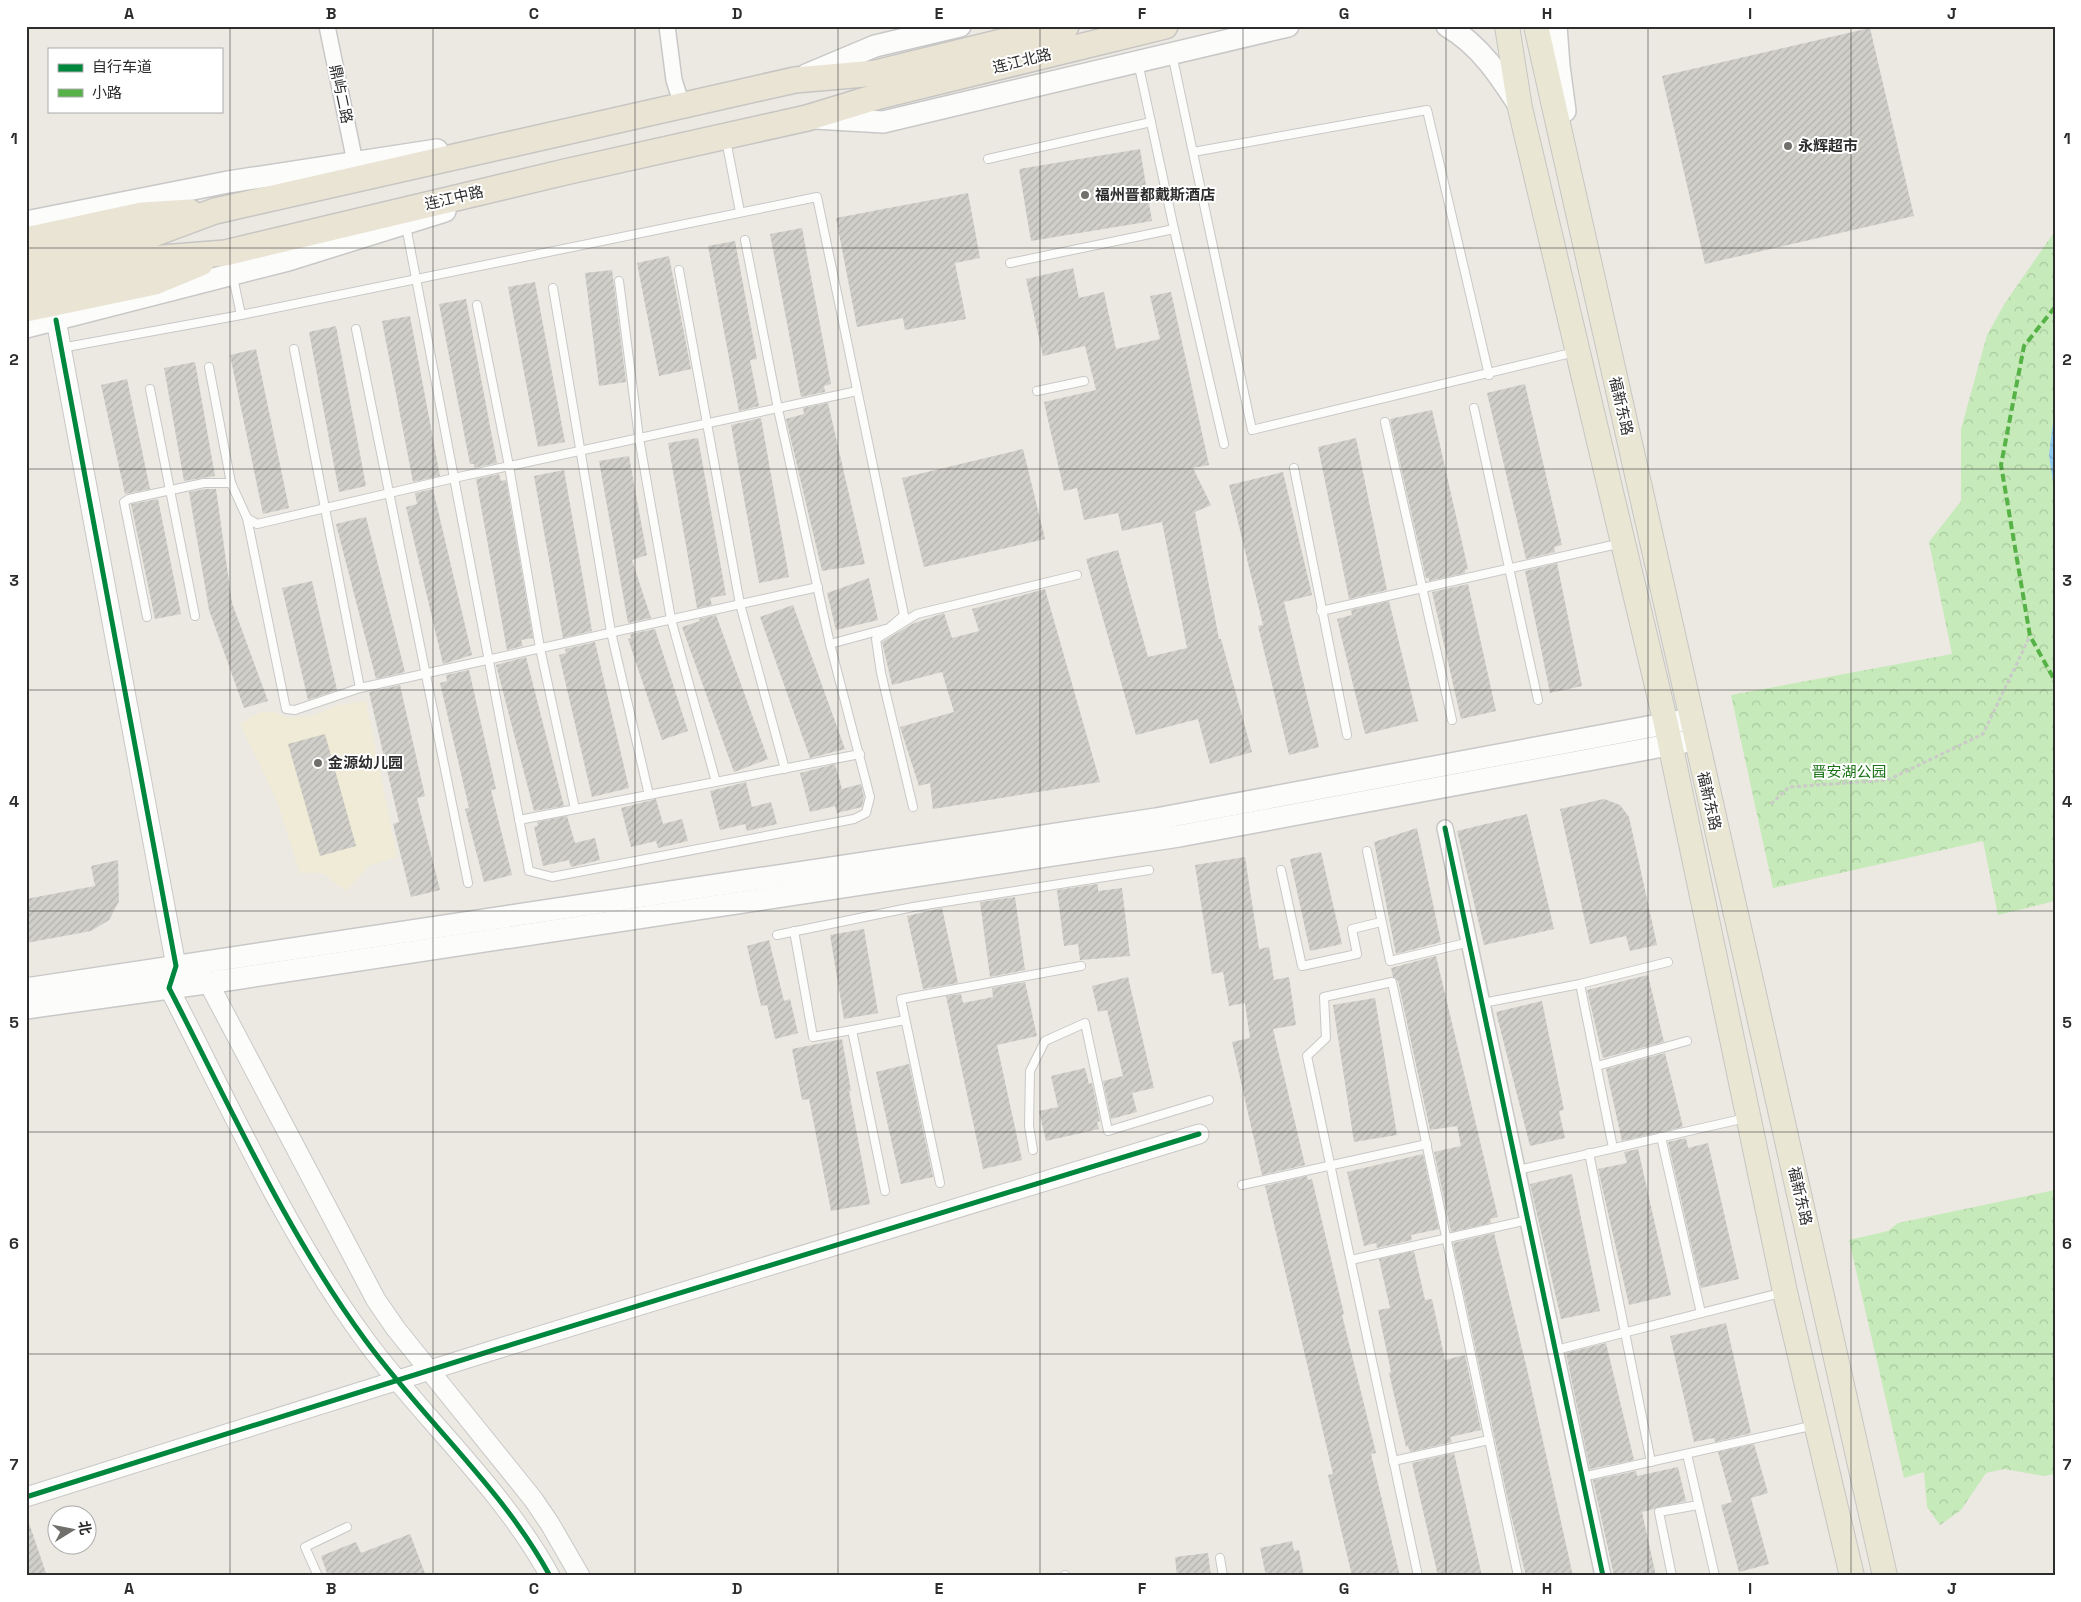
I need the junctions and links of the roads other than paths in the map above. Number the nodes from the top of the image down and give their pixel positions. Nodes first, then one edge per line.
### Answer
1 (327, 26) edge
2 (667, 26) edge
3 (960, 26) edge
4 (1066, 26) edge
5 (1165, 26) edge
6 (1288, 26) edge
7 (1447, 26) edge
8 (1506, 26) edge
9 (1536, 26) edge
10 (1556, 26) edge
11 (1172, 54) junction
12 (1138, 62) junction
13 (794, 80) junction
14 (878, 84) junction
15 (682, 105) junction
16 (1520, 108) junction
17 (807, 118) junction
18 (1151, 122) junction
19 (554, 134) junction
20 (726, 136) junction
21 (1193, 152) junction
22 (988, 159) dead end
23 (355, 162) junction
24 (565, 172) junction
25 (740, 212) junction
26 (26, 222) edge
27 (406, 224) junction
28 (1174, 229) junction
29 (26, 240) edge
30 (745, 240) dead end
31 (1584, 240) junction
32 (148, 248) junction
33 (26, 262) edge
34 (1010, 263) dead end
35 (229, 264) junction
36 (679, 270) dead end
37 (416, 279) junction
38 (619, 281) dead end
39 (26, 286) edge
40 (553, 288) dead end
41 (477, 305) dead end
42 (26, 309) edge
43 (241, 315) junction
44 (56, 320) junction
45 (26, 326) edge
46 (356, 329) dead end
47 (61, 348) junction
48 (294, 349) dead end
49 (1579, 351) junction
50 (210, 367) dead end
51 (1489, 375) junction
52 (1084, 381) dead end
53 (150, 389) dead end
54 (857, 391) junction
55 (1037, 392) dead end
56 (1474, 408) dead end
57 (778, 409) junction
58 (1385, 422) dead end
59 (707, 424) junction
60 (639, 438) junction
61 (1224, 444) dead end
62 (579, 451) junction
63 (509, 466) junction
64 (1294, 468) dead end
65 (454, 478) junction
66 (231, 483) junction
67 (170, 490) junction
68 (389, 493) junction
69 (325, 508) junction
70 (247, 518) junction
71 (1624, 543) junction
72 (1509, 568) junction
73 (1077, 575) dead end
74 (818, 587) junction
75 (1422, 588) junction
76 (740, 604) junction
77 (1321, 611) junction
78 (195, 616) dead end
79 (147, 617) dead end
80 (671, 619) junction
81 (611, 632) junction
82 (830, 644) junction
83 (540, 648) junction
84 (488, 659) junction
85 (426, 673) junction
86 (360, 688) junction
87 (1538, 700) dead end
88 (1452, 720) dead end
89 (1693, 730) junction
90 (1668, 734) junction
91 (1347, 735) dead end
92 (860, 754) junction
93 (786, 768) junction
94 (716, 782) junction
95 (649, 795) junction
96 (913, 807) dead end
97 (575, 809) junction
98 (519, 820) junction
99 (1445, 828) dead end
100 (1367, 851) dead end
101 (1149, 870) dead end
102 (1281, 870) dead end
103 (468, 883) dead end
104 (1381, 922) junction
105 (794, 931) junction
106 (777, 935) dead end
107 (1470, 942) junction
108 (1668, 962) dead end
109 (176, 966) junction
110 (1081, 966) dead end
111 (208, 982) junction
112 (1580, 984) junction
113 (26, 988) edge
114 (169, 988) junction
115 (1483, 1003) junction
116 (26, 1008) edge
117 (905, 1020) junction
118 (852, 1030) junction
119 (1687, 1041) dead end
120 (1597, 1066) junction
121 (1209, 1100) dead end
122 (1748, 1118) junction
123 (1199, 1134) dead end
124 (1661, 1137) junction
125 (1426, 1144) junction
126 (1613, 1148) junction
127 (1033, 1150) dead end
128 (1589, 1153) junction
129 (1330, 1164) junction
130 (1518, 1170) junction
131 (940, 1183) dead end
132 (1242, 1185) dead end
133 (885, 1191) dead end
134 (1528, 1220) junction
135 (1447, 1239) junction
136 (1351, 1260) junction
137 (1786, 1292) junction
138 (1701, 1312) junction
139 (1626, 1332) junction
140 (1556, 1350) junction
141 (430, 1371) junction
142 (399, 1381) junction
143 (1816, 1425) junction
144 (1489, 1440) junction
145 (1687, 1454) junction
146 (1393, 1461) junction
147 (1651, 1462) junction
148 (1582, 1477) junction
149 (26, 1497) edge
150 (1698, 1505) junction
151 (347, 1527) dead end
152 (1220, 1558) dead end
153 (318, 1576) edge
154 (550, 1576) edge
155 (580, 1576) edge
156 (1223, 1576) edge
157 (1418, 1576) edge
158 (1518, 1576) edge
159 (1603, 1576) edge
160 (1672, 1576) edge
161 (1715, 1576) edge
162 (1852, 1576) edge
163 (1885, 1576) edge

1 - 23 street, 鼎屿二路
2 - 15 street
3 - 13 main road
4 - 14 highway, 连江北路
5 - 14 highway, 连江北路
6 - 11 main road
7 - 16 main road
8 - 16 main road, 福新东路
9 - 31 main road, 福新东路
10 - 31 main road
11 - 12 main road
11 - 21 lane
12 - 17 main road
12 - 18 lane
13 - 14 highway, 连江中路
13 - 15 highway, 连江中路
14 - 17 highway, 连江中路
15 - 19 highway, 连江中路
16 - 49 main road, 福新东路
17 - 20 highway, 连江中路
18 - 22 lane
18 - 28 lane
19 - 23 main road
19 - 32 highway, 连江中路
20 - 24 highway, 连江中路
20 - 25 lane
21 - 51 lane
21 - 51 lane
23 - 26 main road
24 - 27 main road
24 - 35 highway, 连江中路
25 - 37 lane
25 - 54 lane
27 - 35 main road
27 - 37 lane
28 - 34 lane
28 - 61 lane
29 - 32 highway
30 - 57 lane
31 - 89 main road, 福新东路
32 - 33 highway, 连江中路
32 - 35 highway, 连江中路
32 - 39 highway, 连江中路
32 - 42 highway
35 - 43 lane
35 - 44 main road
36 - 59 lane
37 - 43 lane
37 - 65 lane
38 - 60 lane
40 - 62 lane
41 - 63 lane
43 - 47 lane
44 - 45 main road
44 - 47 street
46 - 68 lane
47 - 109 street
48 - 69 lane
49 - 51 lane
49 - 71 main road, 福新东路
50 - 66 lane
52 - 55 lane
53 - 67 lane
54 - 57 lane
54 - 82 lane
56 - 72 lane
57 - 59 lane
57 - 74 lane
58 - 75 lane
59 - 60 lane
59 - 76 lane
60 - 62 lane
60 - 80 lane
62 - 63 lane
62 - 81 lane
63 - 65 lane
63 - 83 lane
64 - 77 lane
65 - 68 lane
65 - 84 lane
66 - 67 lane
66 - 70 lane
67 - 78 lane
67 - 79 lane
68 - 69 lane
68 - 85 lane
69 - 70 lane
69 - 86 lane
70 - 86 lane
71 - 72 lane
71 - 90 main road, 福新东路
72 - 75 lane
72 - 87 lane
73 - 96 lane
74 - 76 lane
74 - 82 lane
75 - 77 lane
75 - 88 lane
76 - 80 lane
76 - 93 lane
77 - 91 lane
80 - 81 lane
80 - 94 lane
81 - 83 lane
81 - 95 lane
82 - 92 lane
83 - 84 lane
83 - 97 lane
84 - 85 lane
84 - 98 lane
85 - 86 lane
85 - 103 lane
89 - 90 main road
89 - 163 main road, 福新东路
90 - 109 main road
90 - 111 main road
90 - 122 main road, 福新东路
92 - 93 lane
92 - 98 lane
93 - 94 lane
94 - 95 lane
95 - 97 lane
97 - 98 lane
99 - 107 street
100 - 104 lane
101 - 105 lane
102 - 104 lane
104 - 107 lane
105 - 106 lane
105 - 118 lane
107 - 115 street
108 - 112 lane
109 - 111 street
109 - 113 main road
109 - 114 street
110 - 117 lane
111 - 114 main road
111 - 141 street
112 - 115 lane
112 - 120 lane
114 - 116 main road
114 - 142 street
115 - 130 street
117 - 118 lane
117 - 131 lane
118 - 133 lane
119 - 120 lane
120 - 126 lane
121 - 127 lane
122 - 124 lane
122 - 137 main road, 福新东路
123 - 141 street
124 - 126 lane
124 - 138 lane
125 - 129 lane
125 - 129 lane
125 - 135 lane
126 - 128 lane
128 - 130 lane
128 - 139 lane
129 - 132 lane
129 - 136 lane
130 - 134 street
134 - 135 lane
134 - 140 street
135 - 136 lane
135 - 144 lane
136 - 146 lane
137 - 138 lane
137 - 143 main road, 福新东路
138 - 139 lane
139 - 140 lane
139 - 147 lane
140 - 148 street
141 - 142 street
141 - 155 street
142 - 149 street
142 - 154 street
143 - 145 lane
143 - 162 main road, 福新东路
144 - 146 lane
144 - 158 lane
145 - 147 lane
145 - 150 lane
146 - 157 lane
147 - 148 lane
148 - 159 street
150 - 160 lane
150 - 161 lane
151 - 153 lane
152 - 156 lane

